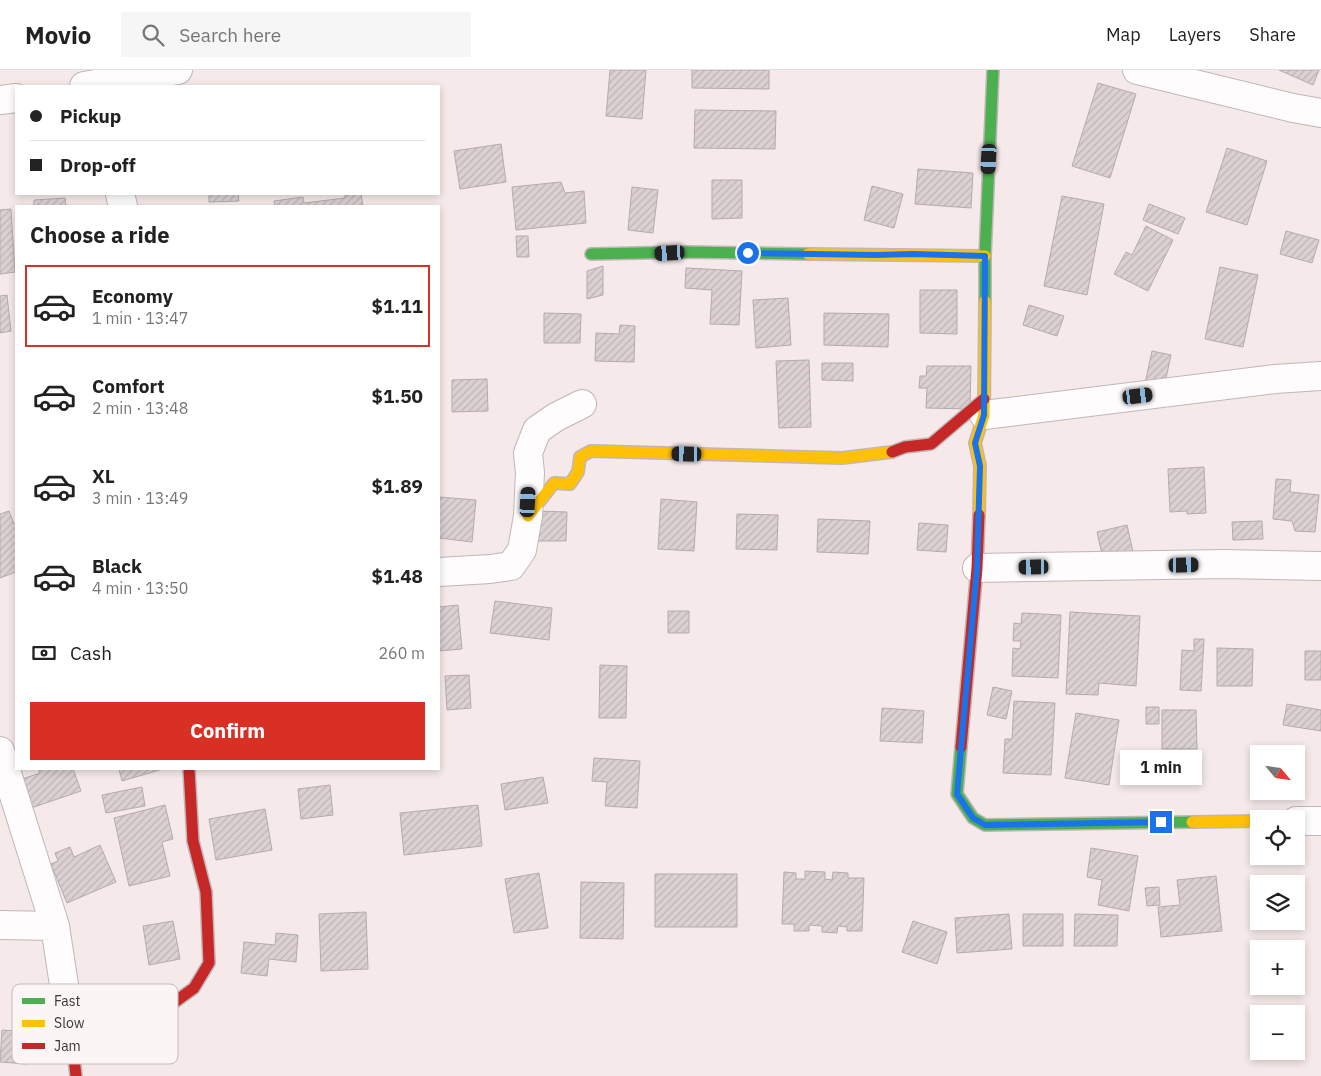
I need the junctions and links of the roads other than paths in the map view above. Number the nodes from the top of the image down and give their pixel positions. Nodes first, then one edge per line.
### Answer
1 (178, 70) edge
2 (993, 70) edge
3 (1137, 70) edge
4 (96, 85) edge
5 (15, 98) edge
6 (0, 100) edge
7 (1321, 113) edge
8 (590, 254) dead end
9 (985, 256) junction
10 (1321, 376) edge
11 (582, 404) dead end
12 (984, 407) junction
13 (528, 516) junction
14 (1321, 566) edge
15 (977, 568) junction
16 (440, 572) edge
17 (0, 751) edge
18 (189, 770) edge
19 (1250, 821) edge
20 (1305, 821) edge
21 (1321, 821) edge
22 (0, 925) edge
23 (55, 926) junction
24 (64, 984) edge
25 (178, 1000) edge

1 - 4 street
2 - 9 street
3 - 7 street
5 - 6 street
8 - 9 street
9 - 12 street
10 - 12 street
11 - 13 street
12 - 13 street
12 - 15 street
13 - 16 street
14 - 15 street
15 - 19 street
17 - 23 street
18 - 25 street
20 - 21 street
22 - 23 street
23 - 24 street

